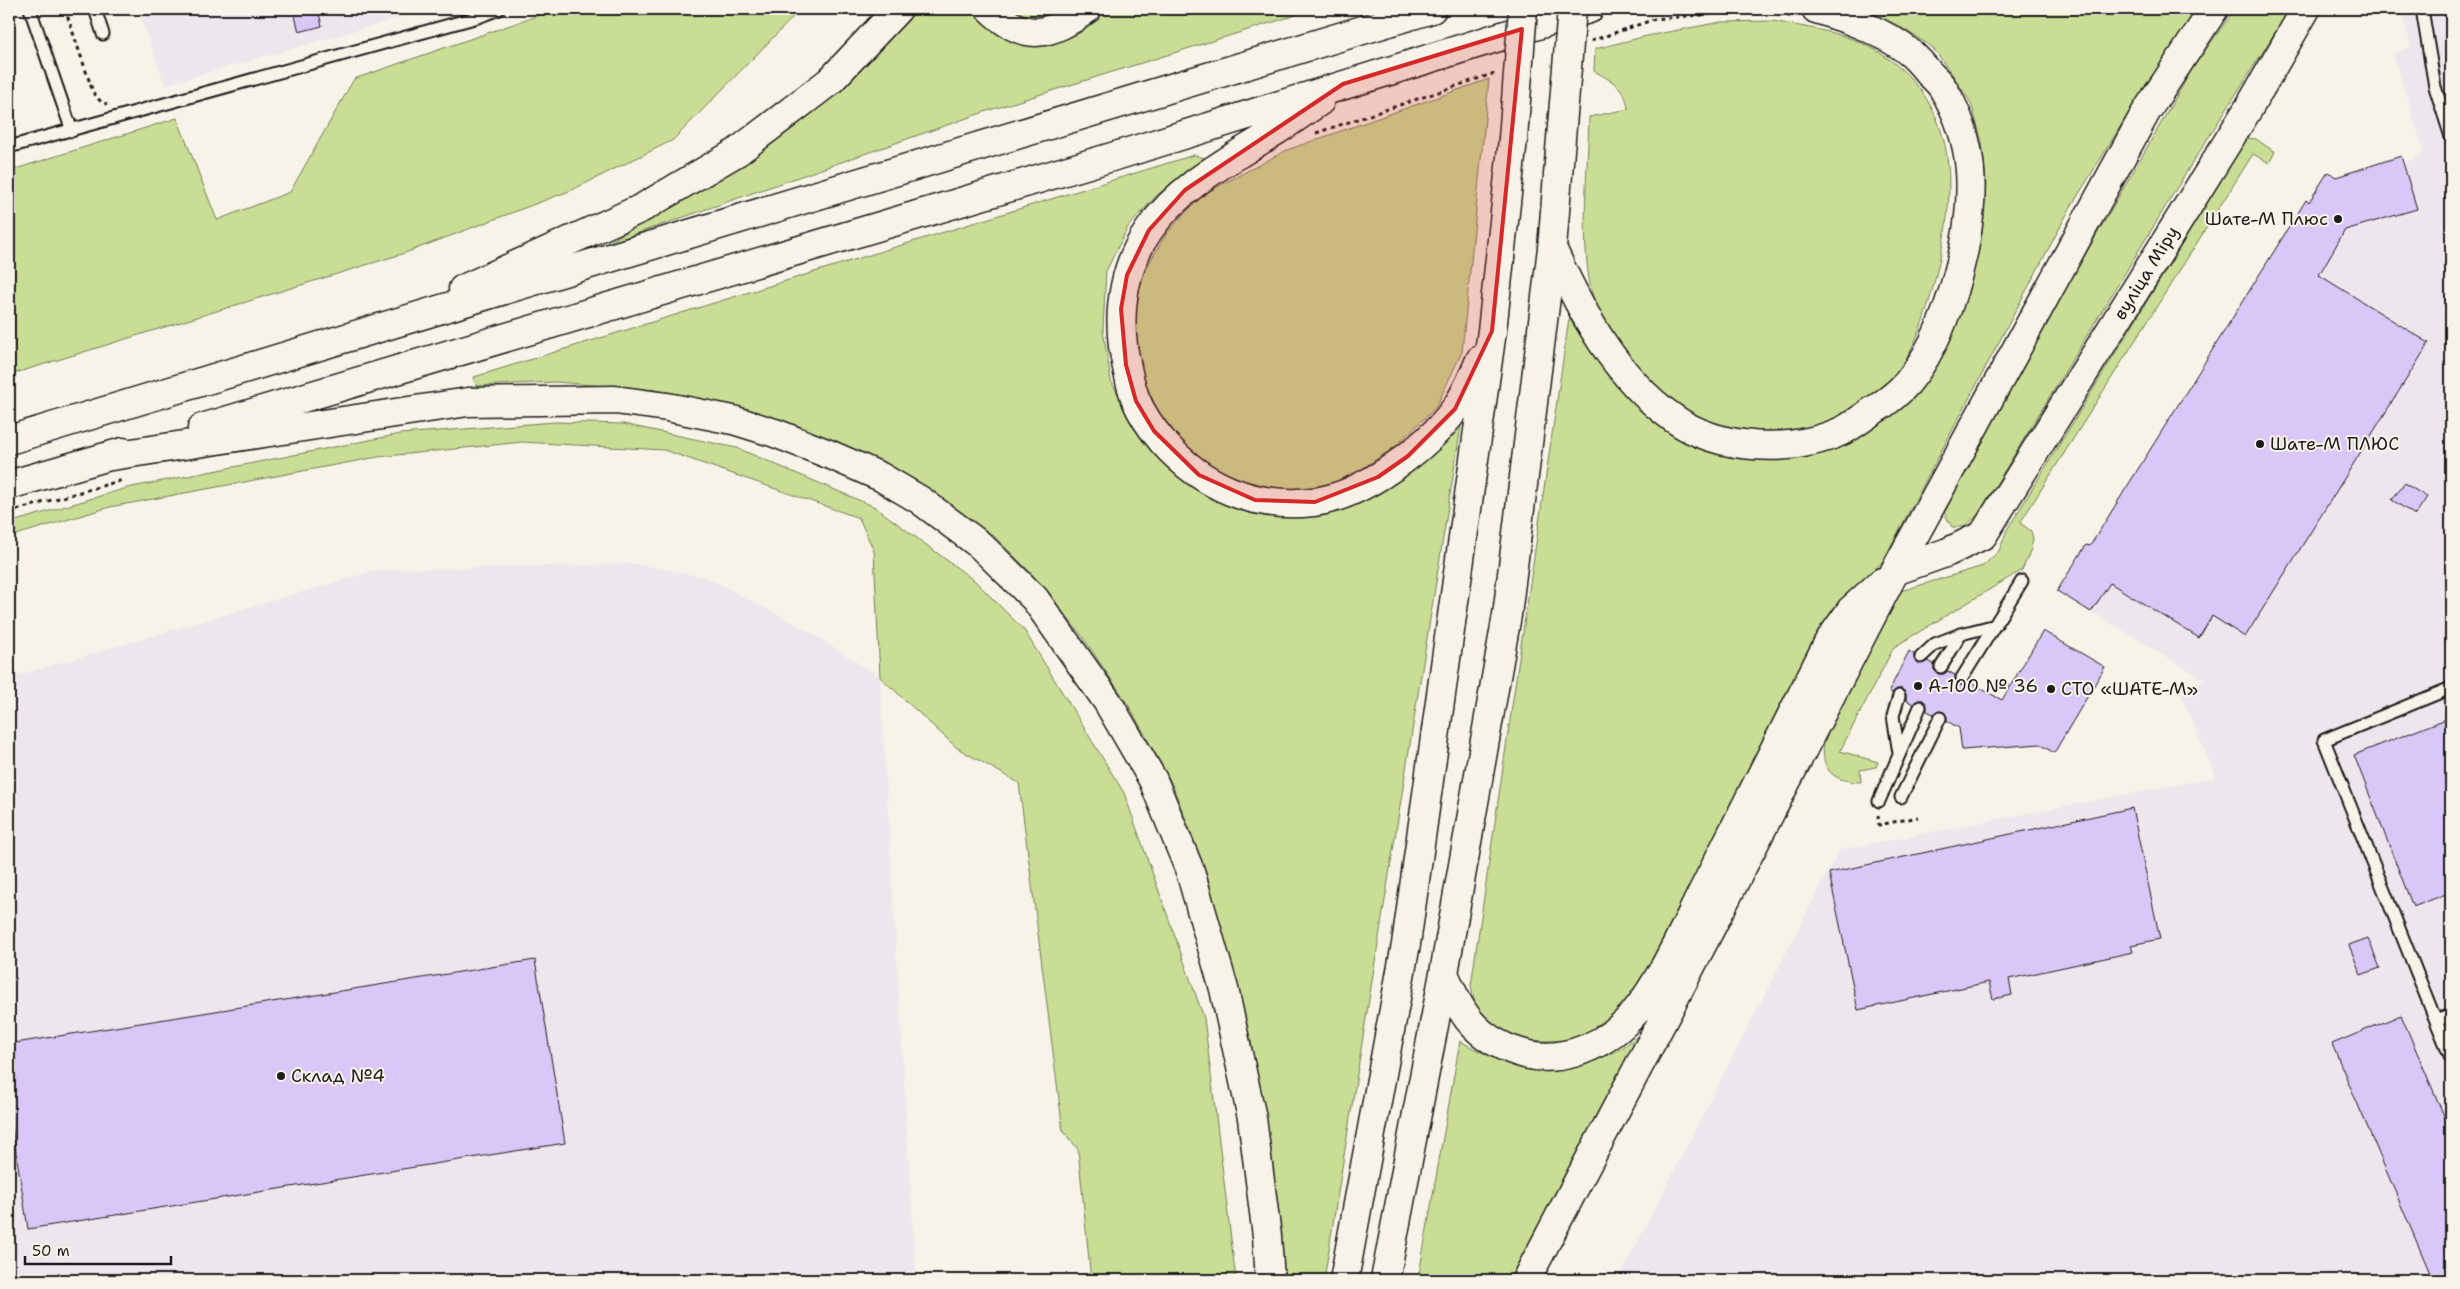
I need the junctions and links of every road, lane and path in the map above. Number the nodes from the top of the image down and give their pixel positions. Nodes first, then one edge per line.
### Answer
1 (30, 9) edge
2 (65, 9) edge
3 (95, 9) edge
4 (499, 9) edge
5 (898, 9) edge
6 (990, 9) edge
7 (1087, 9) edge
8 (1432, 9) edge
9 (1523, 9) edge
10 (1572, 9) edge
11 (1588, 9) edge
12 (1791, 9) edge
13 (1816, 9) edge
14 (2214, 9) edge
15 (2306, 9) edge
16 (2422, 9) edge
17 (103, 34) dead end
18 (1590, 41) dead end
19 (1498, 72) dead end
20 (1343, 84) junction
21 (114, 107) dead end
22 (72, 131) junction
23 (1310, 135) dead end
24 (2451, 137) edge
25 (9, 147) edge
26 (1552, 248) junction
27 (1492, 331) junction
28 (358, 337) junction
29 (9, 440) edge
30 (105, 457) junction
31 (124, 479) dead end
32 (9, 484) edge
33 (9, 512) edge
34 (1894, 571) junction
35 (2022, 581) dead end
36 (1996, 624) junction
37 (1961, 634) junction
38 (1921, 657) dead end
39 (1941, 667) dead end
40 (1962, 678) dead end
41 (2451, 688) edge
42 (1899, 696) dead end
43 (1920, 707) dead end
44 (1940, 718) dead end
45 (1900, 754) junction
46 (1901, 798) dead end
47 (1879, 801) dead end
48 (1444, 973) junction
49 (2451, 1015) edge
50 (2436, 1021) junction
51 (2451, 1058) edge
52 (1270, 1280) edge
53 (1344, 1280) edge
54 (1385, 1280) edge
55 (1526, 1280) edge

1 - 22 lane
2 - 21 path
3 - 17 lane
4 - 22 lane
5 - 28 main road
6 - 7 main road
8 - 28 main road
9 - 27 main road, bridge
10 - 26 main road, bridge
11 - 20 main road
12 - 18 path
13 - 26 main road
14 - 34 main road
15 - 34 main road, вуліца Міру
16 - 24 lane
19 - 23 path
20 - 27 main road
20 - 30 main road
22 - 25 lane
26 - 48 main road
27 - 53 main road
28 - 29 main road
30 - 32 main road
30 - 52 main road
31 - 33 path
34 - 48 main road
34 - 55 main road
35 - 36 lane
36 - 37 lane
36 - 40 lane
37 - 38 lane
37 - 39 lane
41 - 50 lane
42 - 45 lane
43 - 45 lane
44 - 46 lane
45 - 47 lane
48 - 54 main road
49 - 50 lane
50 - 51 lane

